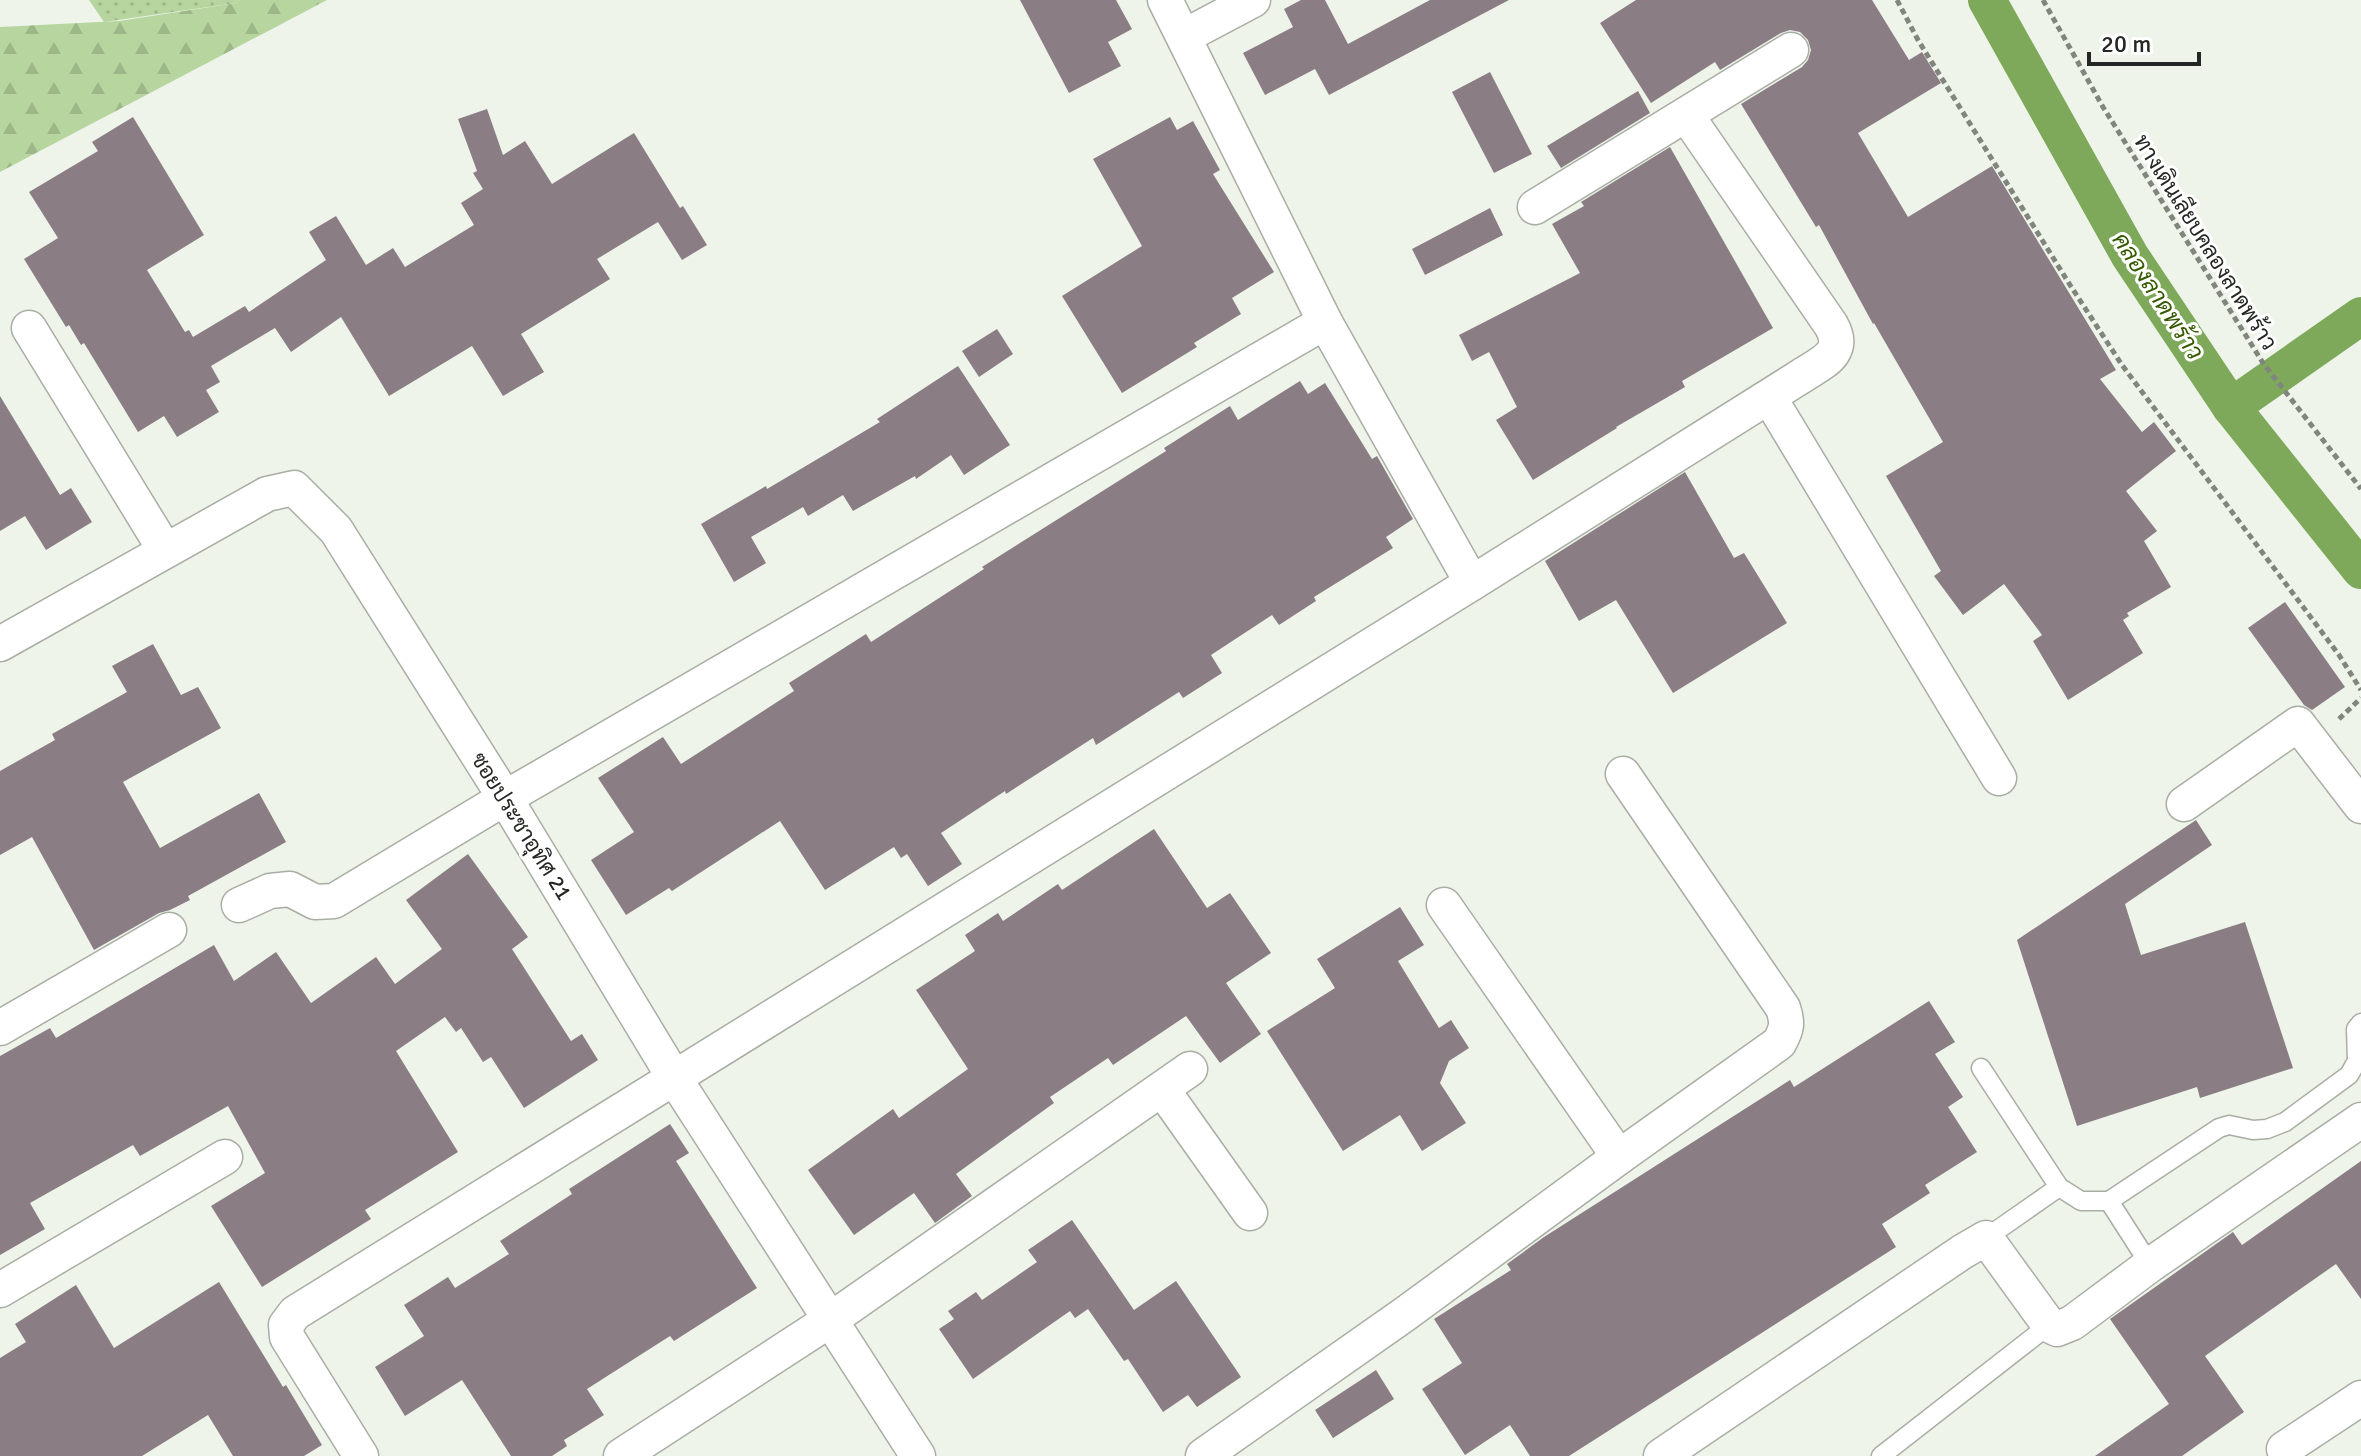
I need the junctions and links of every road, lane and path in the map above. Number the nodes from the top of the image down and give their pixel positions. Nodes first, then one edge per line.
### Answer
1 (1165, 0) edge
2 (1253, 0) edge
3 (1897, 0) edge
4 (2043, 0) edge
5 (1185, 36) junction
6 (1791, 50) dead end
7 (1687, 116) junction
8 (1535, 207) dead end
9 (1325, 322) junction
10 (29, 328) dead end
11 (1769, 397) junction
12 (2361, 489) edge
13 (165, 550) junction
14 (1472, 583) junction
15 (0, 644) edge
16 (2361, 690) edge
17 (1623, 774) dead end
18 (1999, 778) dead end
19 (505, 798) junction
20 (2184, 804) dead end
21 (2361, 806) edge
22 (239, 905) dead end
23 (1444, 905) dead end
24 (169, 930) dead end
25 (2361, 1023) edge
26 (0, 1028) edge
27 (1981, 1068) dead end
28 (1190, 1069) dead end
29 (675, 1079) junction
30 (1162, 1089) junction
31 (2361, 1120) edge
32 (225, 1157) dead end
33 (1619, 1157) junction
34 (2059, 1187) junction
35 (2109, 1201) junction
36 (1250, 1213) dead end
37 (1986, 1238) junction
38 (2150, 1265) junction
39 (0, 1290) edge
40 (830, 1320) junction
41 (2049, 1325) junction
42 (2361, 1398) edge
43 (2284, 1449) dead end
44 (361, 1456) edge
45 (621, 1456) edge
46 (918, 1456) edge
47 (1203, 1456) edge
48 (1661, 1456) edge
49 (1881, 1456) edge

1 - 5 street
2 - 5 street
3 - 16 path
4 - 12 path, ทางเดินเลียบคลองลาดพร้าว
5 - 9 street
6 - 7 street
7 - 8 street
7 - 11 street
9 - 14 street
9 - 19 street
10 - 13 street
11 - 14 street
11 - 18 street
13 - 15 street, ซอยประชาอุทิศ 21
13 - 19 street, ซอยประชาอุทิศ 21
14 - 29 street
17 - 33 street
19 - 22 street
19 - 29 street, ซอยประชาอุทิศ 21
20 - 21 street
23 - 33 street
24 - 26 street
25 - 35 lane
27 - 34 lane
28 - 30 street
29 - 40 street, ซอยประชาอุทิศ 21
29 - 44 street
30 - 36 street
30 - 40 street
31 - 38 street
32 - 39 street
33 - 47 street
34 - 35 lane
34 - 37 lane
35 - 38 lane
37 - 41 street
37 - 48 street
38 - 41 street
40 - 45 street
40 - 46 street, ซอยประชาอุทิศ 21
41 - 49 lane
42 - 43 street

